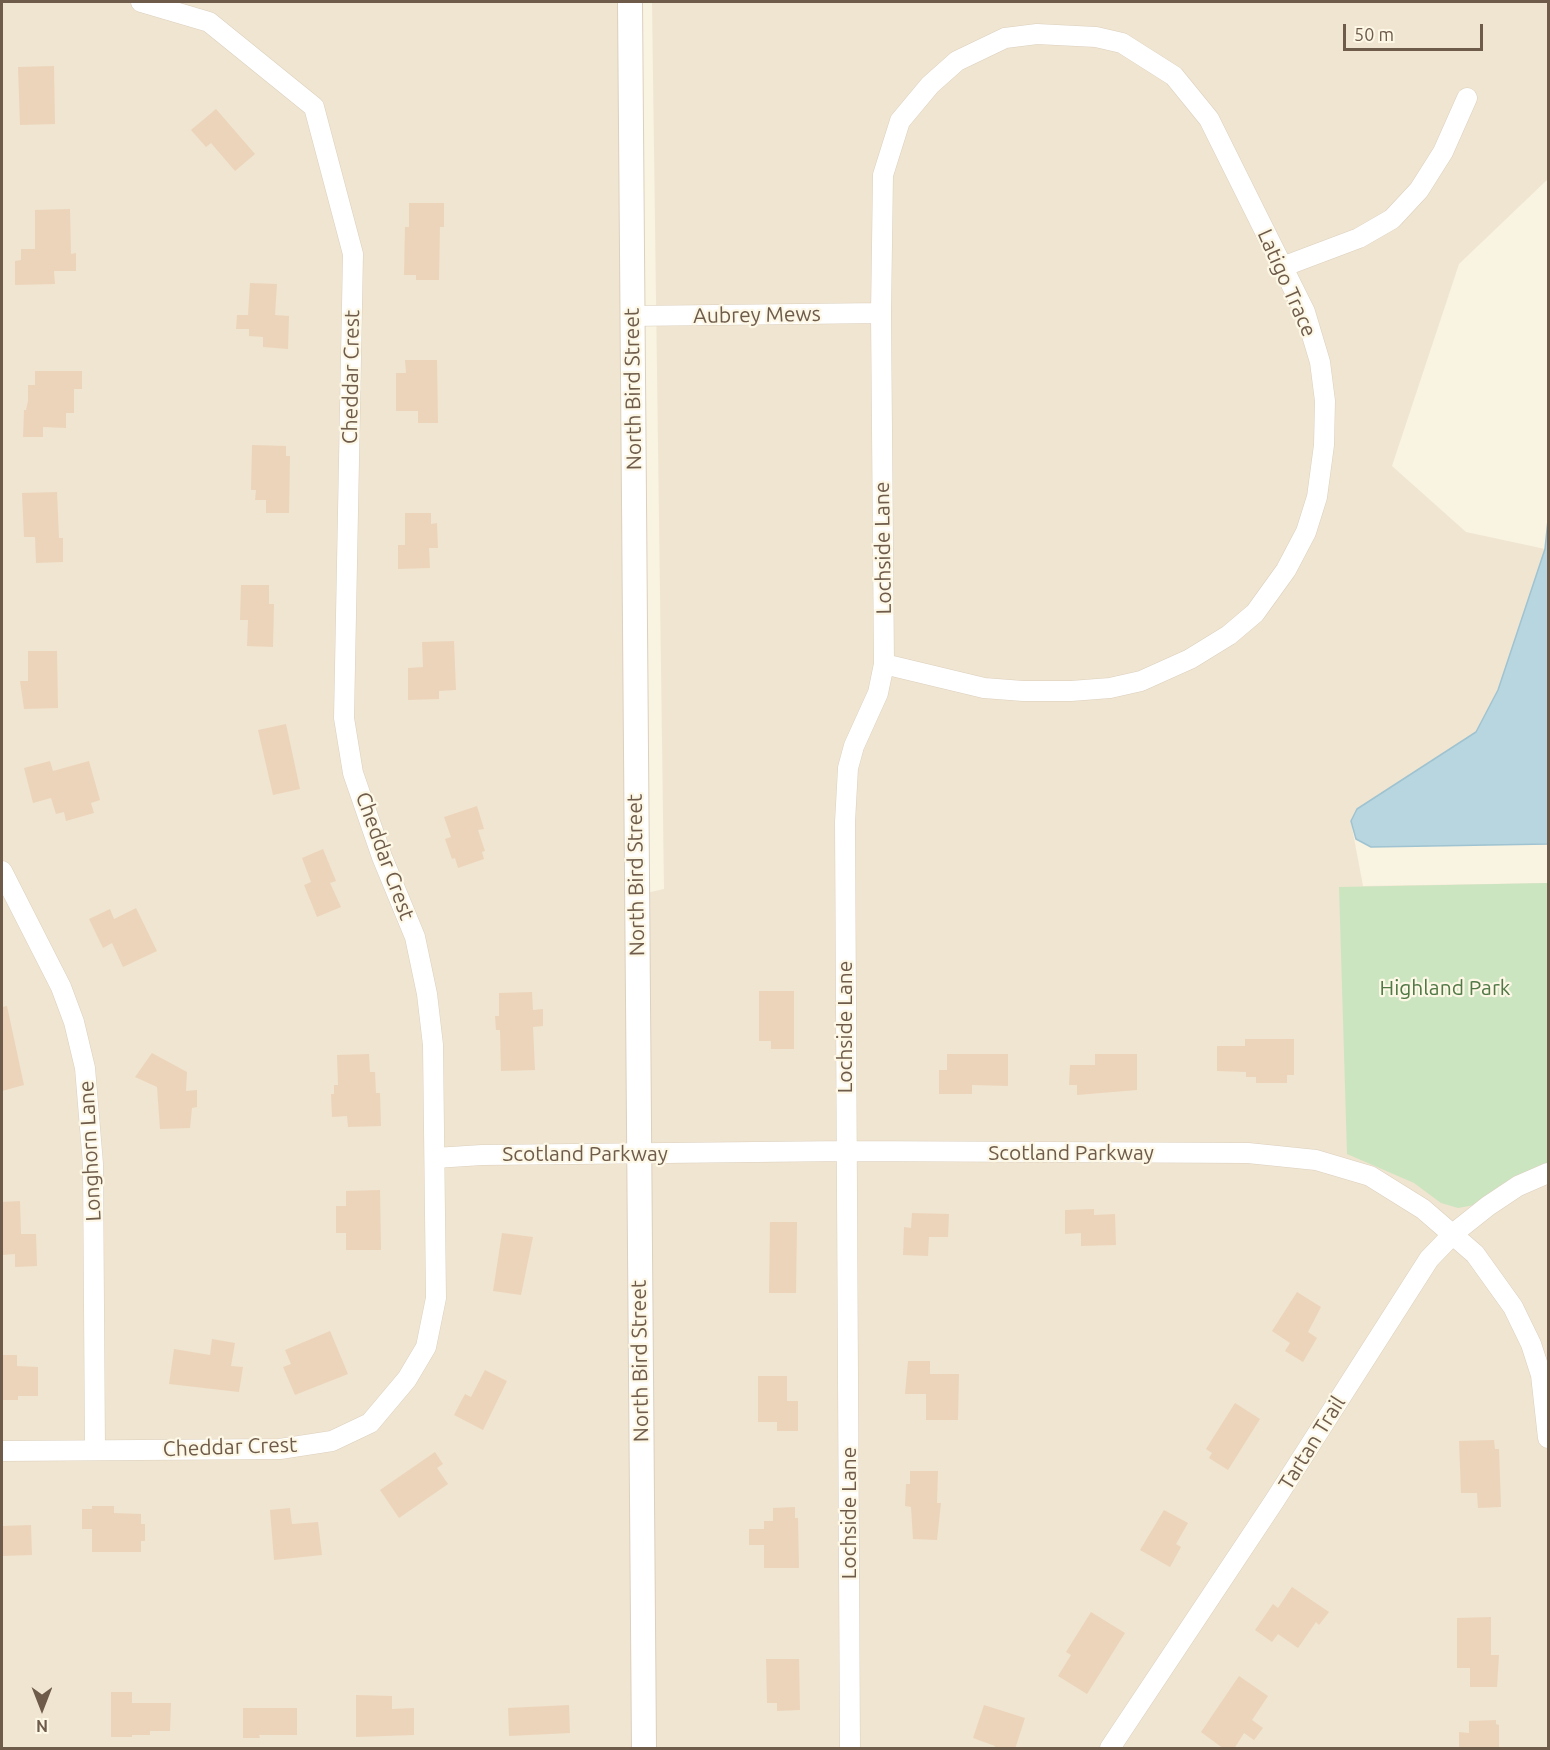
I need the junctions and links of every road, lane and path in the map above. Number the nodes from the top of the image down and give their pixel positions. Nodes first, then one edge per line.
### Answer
1 (141, 2) edge
2 (630, 2) edge
3 (1467, 98) dead end
4 (1282, 267) junction
5 (881, 313) junction
6 (632, 316) junction
7 (884, 664) junction
8 (2, 871) edge
9 (847, 1151) junction
10 (638, 1153) junction
11 (435, 1158) junction
12 (1548, 1173) edge
13 (1454, 1233) junction
14 (1548, 1438) edge
15 (95, 1449) junction
16 (2, 1451) edge
17 (644, 1749) edge
18 (850, 1749) edge
19 (1110, 1749) edge

1 - 11 street, Cheddar Crest
2 - 6 street, North Bird Street
3 - 4 street
4 - 5 street, Latigo Trace
4 - 7 street, Latigo Trace
5 - 6 street, Aubrey Mews
5 - 7 street, Lochside Lane
6 - 10 street, North Bird Street
7 - 9 street, Lochside Lane
8 - 15 street, Longhorn Lane
9 - 10 street, Scotland Parkway
9 - 13 street, Scotland Parkway
9 - 18 street, Lochside Lane
10 - 11 street, Scotland Parkway
10 - 17 street, North Bird Street
11 - 15 street, Cheddar Crest
12 - 13 street, Tartan Trail
13 - 14 street, Scotland Parkway
13 - 19 street, Tartan Trail
15 - 16 street, Cheddar Crest

